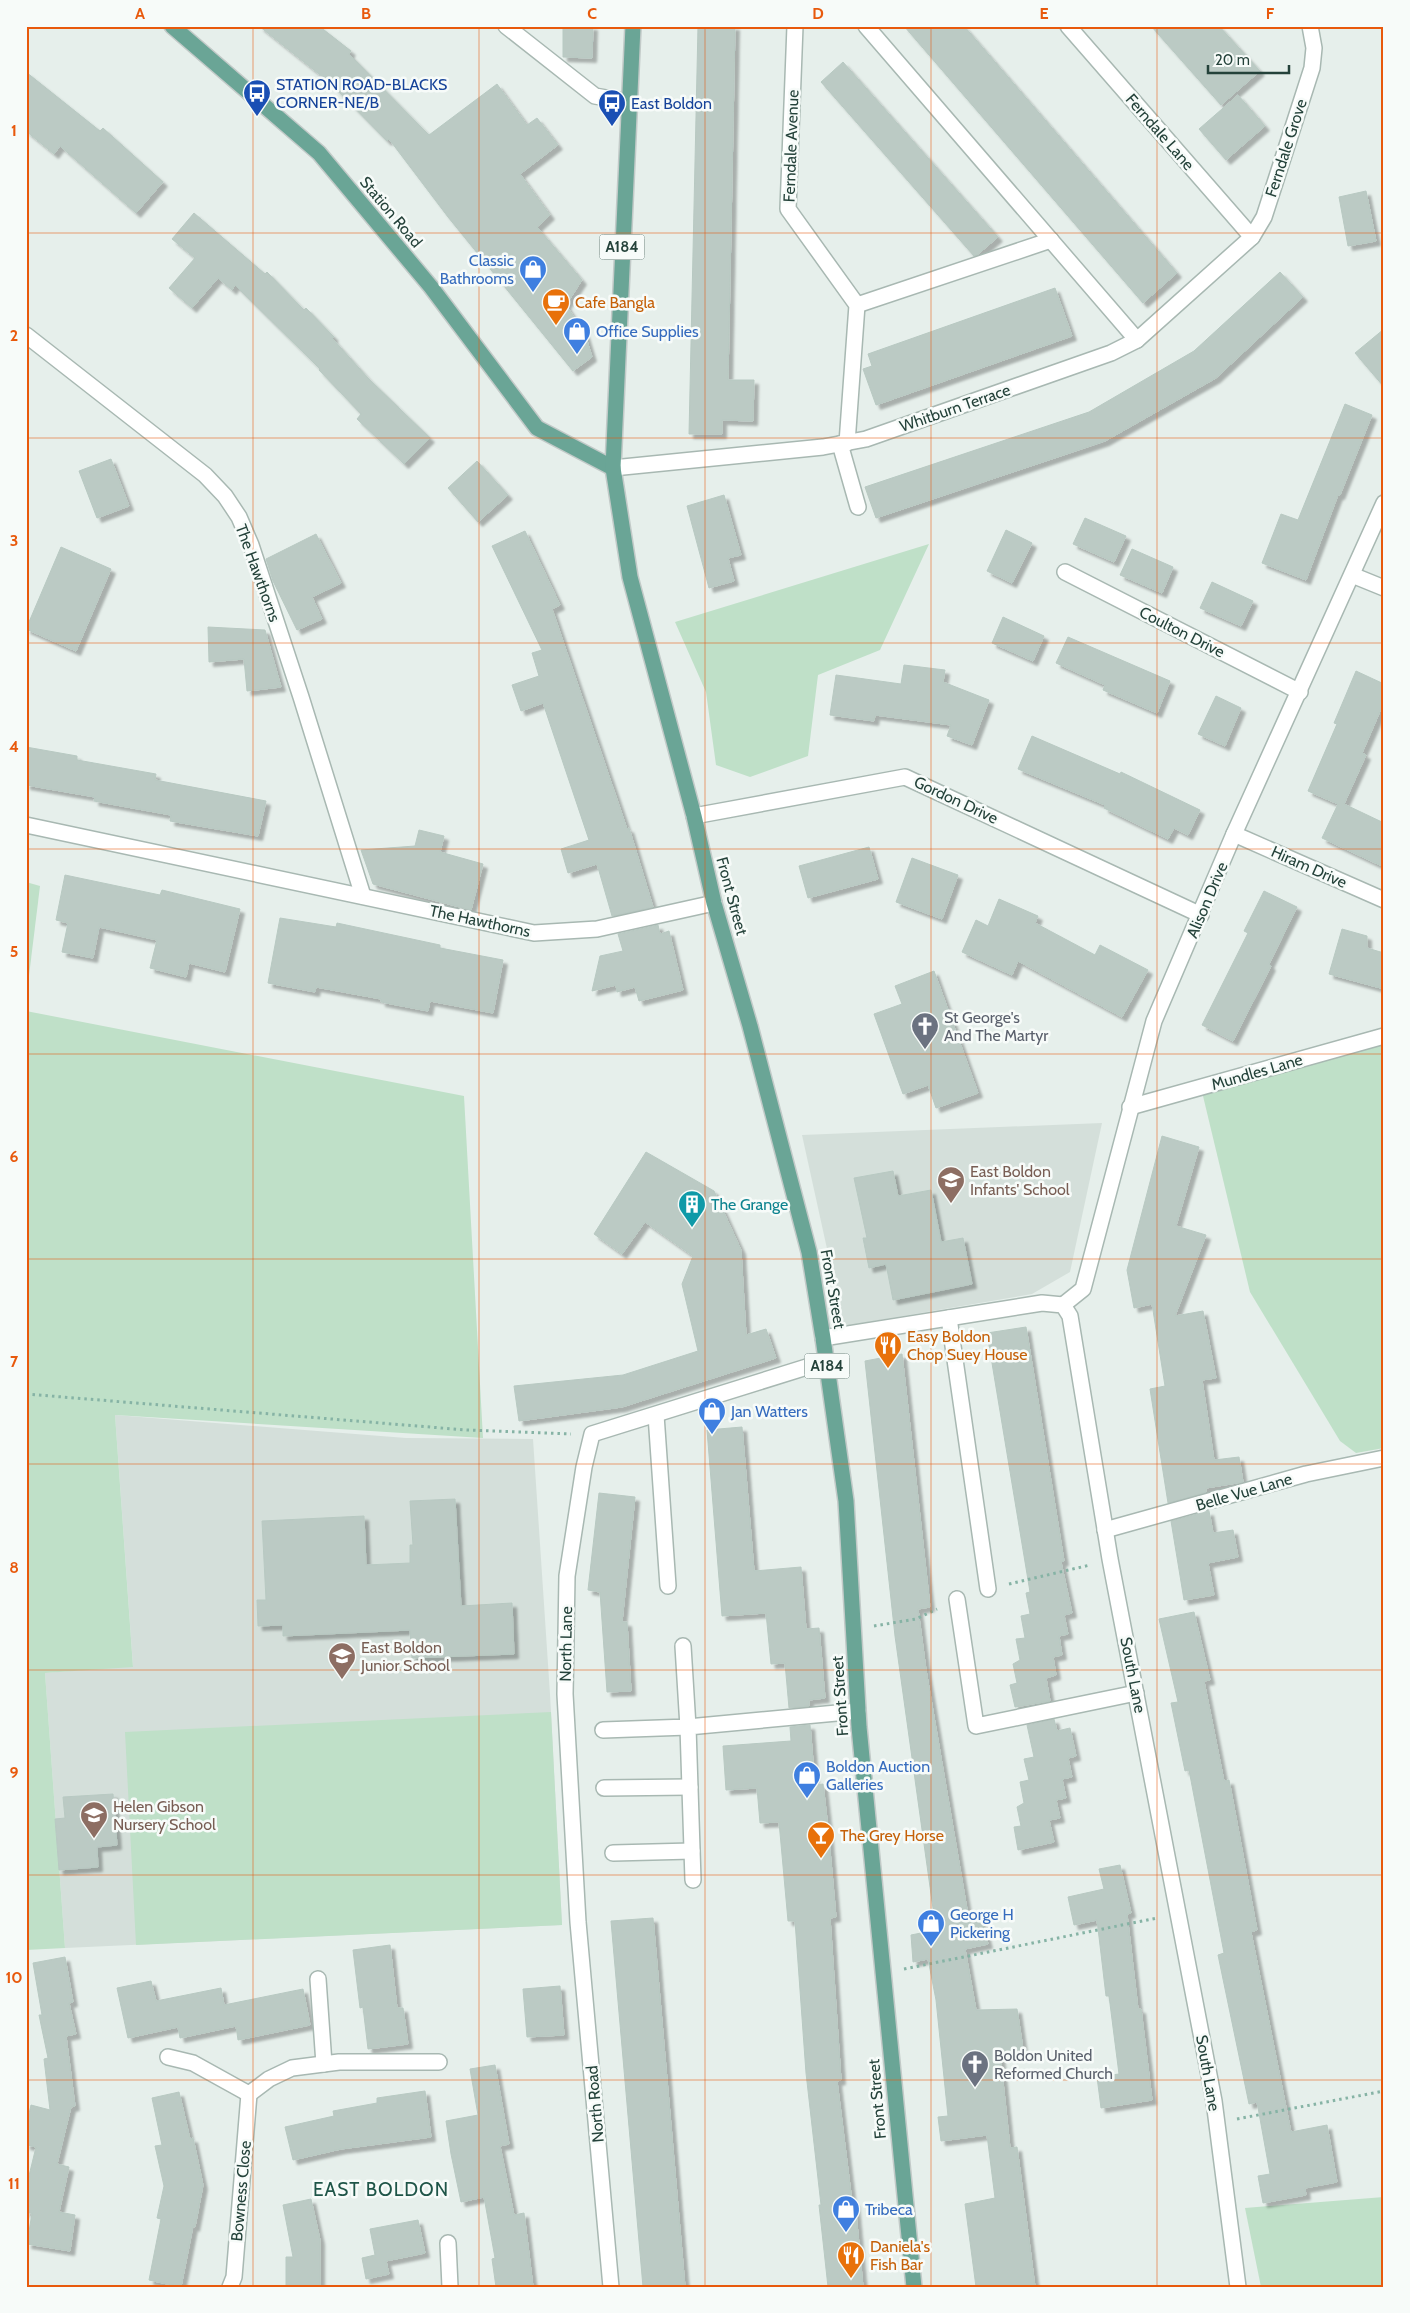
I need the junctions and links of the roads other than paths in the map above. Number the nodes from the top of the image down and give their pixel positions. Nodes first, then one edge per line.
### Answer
1 (172, 26) edge
2 (506, 26) edge
3 (632, 26) edge
4 (794, 26) edge
5 (866, 26) edge
6 (1068, 26) edge
7 (1310, 26) edge
8 (629, 102) junction
9 (1252, 237) junction
10 (1051, 240) junction
11 (857, 305) junction
12 (26, 335) edge
13 (1137, 340) junction
14 (843, 443) junction
15 (612, 468) junction
16 (1384, 503) edge
17 (858, 507) dead end
18 (1065, 572) dead end
19 (1352, 575) junction
20 (1384, 588) edge
21 (1300, 692) junction
22 (694, 816) junction
23 (26, 825) edge
24 (1234, 834) junction
25 (363, 896) junction
26 (1384, 900) edge
27 (714, 903) junction
28 (1201, 915) junction
29 (1384, 1036) edge
30 (1130, 1107) junction
31 (1063, 1305) junction
32 (949, 1318) junction
33 (823, 1338) junction
34 (826, 1361) junction
35 (656, 1415) junction
36 (1384, 1458) edge
37 (1105, 1530) junction
38 (668, 1586) dead end
39 (988, 1588) dead end
40 (957, 1599) dead end
41 (683, 1646) dead end
42 (1136, 1694) junction
43 (858, 1711) junction
44 (688, 1727) junction
45 (603, 1730) dead end
46 (690, 1787) junction
47 (604, 1788) dead end
48 (692, 1851) junction
49 (613, 1853) dead end
50 (693, 1880) dead end
51 (578, 1922) joint
52 (318, 1979) dead end
53 (168, 2057) dead end
54 (439, 2062) dead end
55 (324, 2064) junction
56 (249, 2094) junction
57 (448, 2243) dead end
58 (230, 2287) edge
59 (450, 2287) edge
60 (611, 2287) edge
61 (914, 2287) edge
62 (1238, 2287) edge

1 - 15 main road, Station Road
2 - 8 street
3 - 8 main road, A184
4 - 11 street, Ferndale Avenue
5 - 10 street
6 - 9 street, Ferndale Lane
7 - 9 street, Ferndale Grove
8 - 15 main road, A184
9 - 13 street, Whitburn Terrace
10 - 11 street
10 - 13 street
11 - 14 street
12 - 25 street, The Hawthorns
13 - 14 street, Whitburn Terrace
14 - 15 street, Whitburn Terrace
14 - 17 street
15 - 22 main road, Front Street / A184
16 - 19 street, Alison Drive
18 - 21 street, Coulton Drive
19 - 20 street
19 - 21 street, Alison Drive
21 - 24 street, Alison Drive
22 - 27 main road, Front Street / A184
22 - 28 street, Gordon Drive
23 - 25 street, The Hawthorns
24 - 26 street, Hiram Drive
24 - 28 street, Alison Drive
25 - 27 street, The Hawthorns
27 - 33 main road, Front Street / A184
28 - 30 street, Alison Drive
29 - 30 street, Mundles Lane
30 - 31 street, Alison Drive
31 - 32 street
31 - 37 street, South Lane
32 - 33 street
32 - 39 street
33 - 34 main road, Front Street / A184
34 - 35 street
34 - 43 main road, Front Street / A184
35 - 38 street
35 - 51 street, North Lane
36 - 37 street, Belle Vue Lane
37 - 42 street, South Lane
40 - 42 street
41 - 44 street
42 - 62 street, South Lane
43 - 44 street
43 - 61 main road, Front Street / A184
44 - 45 street
44 - 46 street
46 - 47 street
46 - 48 street
48 - 49 street
48 - 50 street
51 - 60 street, North Road
52 - 55 street
53 - 56 street
54 - 55 street
55 - 56 street
56 - 58 street, Bowness Close
57 - 59 street

